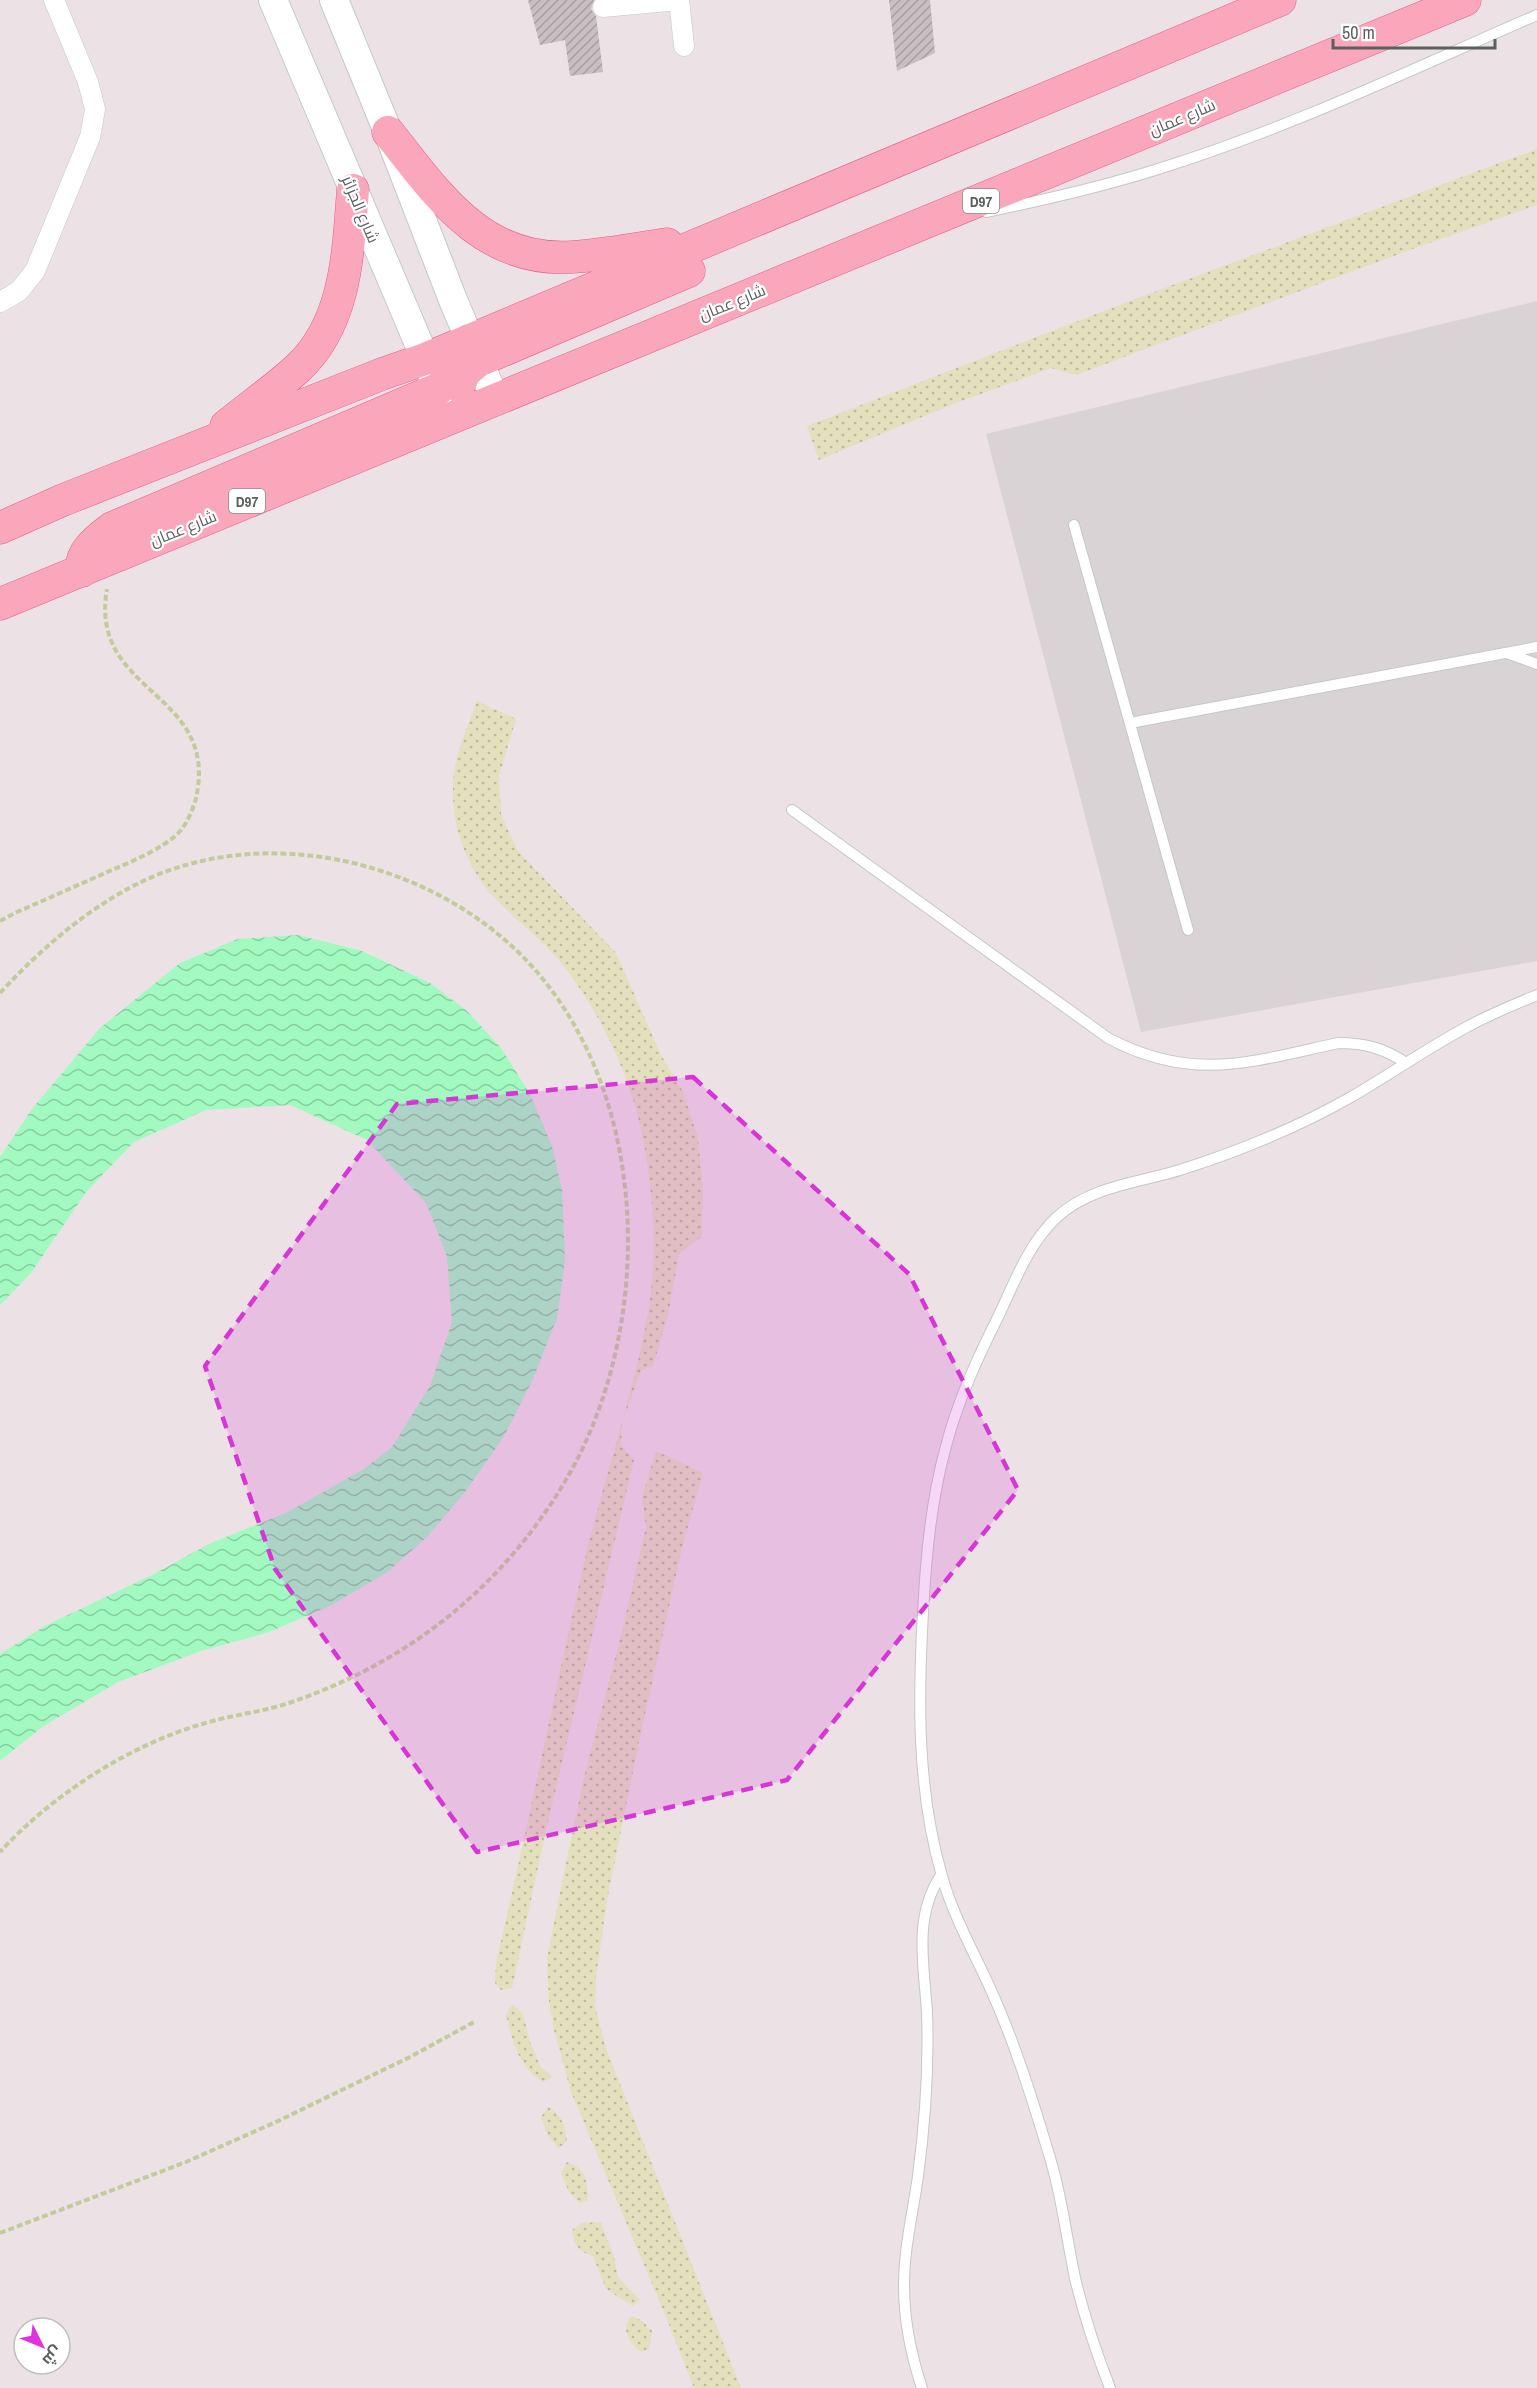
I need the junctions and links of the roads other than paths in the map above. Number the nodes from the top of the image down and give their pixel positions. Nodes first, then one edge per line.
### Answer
1 (54, 0) edge
2 (273, 0) edge
3 (334, 0) edge
4 (679, 0) edge
5 (1280, 0) edge
6 (1465, 0) edge
7 (603, 7) dead end
8 (1537, 15) edge
9 (684, 46) dead end
10 (388, 132) junction
11 (353, 190) junction
12 (811, 196) junction
13 (933, 221) junction
14 (710, 238) junction
15 (0, 302) edge
16 (474, 351) junction
17 (425, 359) junction
18 (438, 390) junction
19 (495, 399) junction
20 (458, 415) junction
21 (201, 446) junction
22 (1074, 525) dead end
23 (0, 528) edge
24 (96, 576) junction
25 (0, 604) edge
26 (1537, 647) edge
27 (1506, 652) junction
28 (1537, 664) edge
29 (1130, 723) junction
30 (792, 810) dead end
31 (1188, 930) dead end
32 (1537, 994) edge
33 (1406, 1063) junction
34 (941, 1875) junction
35 (922, 2388) edge
36 (1110, 2388) edge

1 - 15 street
2 - 11 main road, شارع الجزائر
3 - 10 main road
4 - 7 street
4 - 9 street
5 - 12 main road
6 - 13 main road, شارع عمان / D97
8 - 13 lane
10 - 14 main road
10 - 16 main road
11 - 17 main road, شارع الجزائر
11 - 21 main road
12 - 14 main road
12 - 16 main road
13 - 19 main road, شارع عمان / D97
14 - 16 main road
16 - 17 main road
16 - 18 main road
16 - 19 main road
16 - 20 main road
17 - 18 main road, شارع الجزائر
17 - 21 main road
18 - 20 main road, شارع الجزائر
18 - 24 main road
19 - 20 main road, شارع عمان / D97
20 - 24 main road, شارع عمان / D97
21 - 23 main road
22 - 29 lane
24 - 25 main road, شارع عمان / D97
26 - 27 lane
27 - 28 lane
27 - 29 lane
29 - 31 lane
30 - 33 lane
32 - 33 lane
33 - 34 lane
34 - 35 lane
34 - 36 lane

